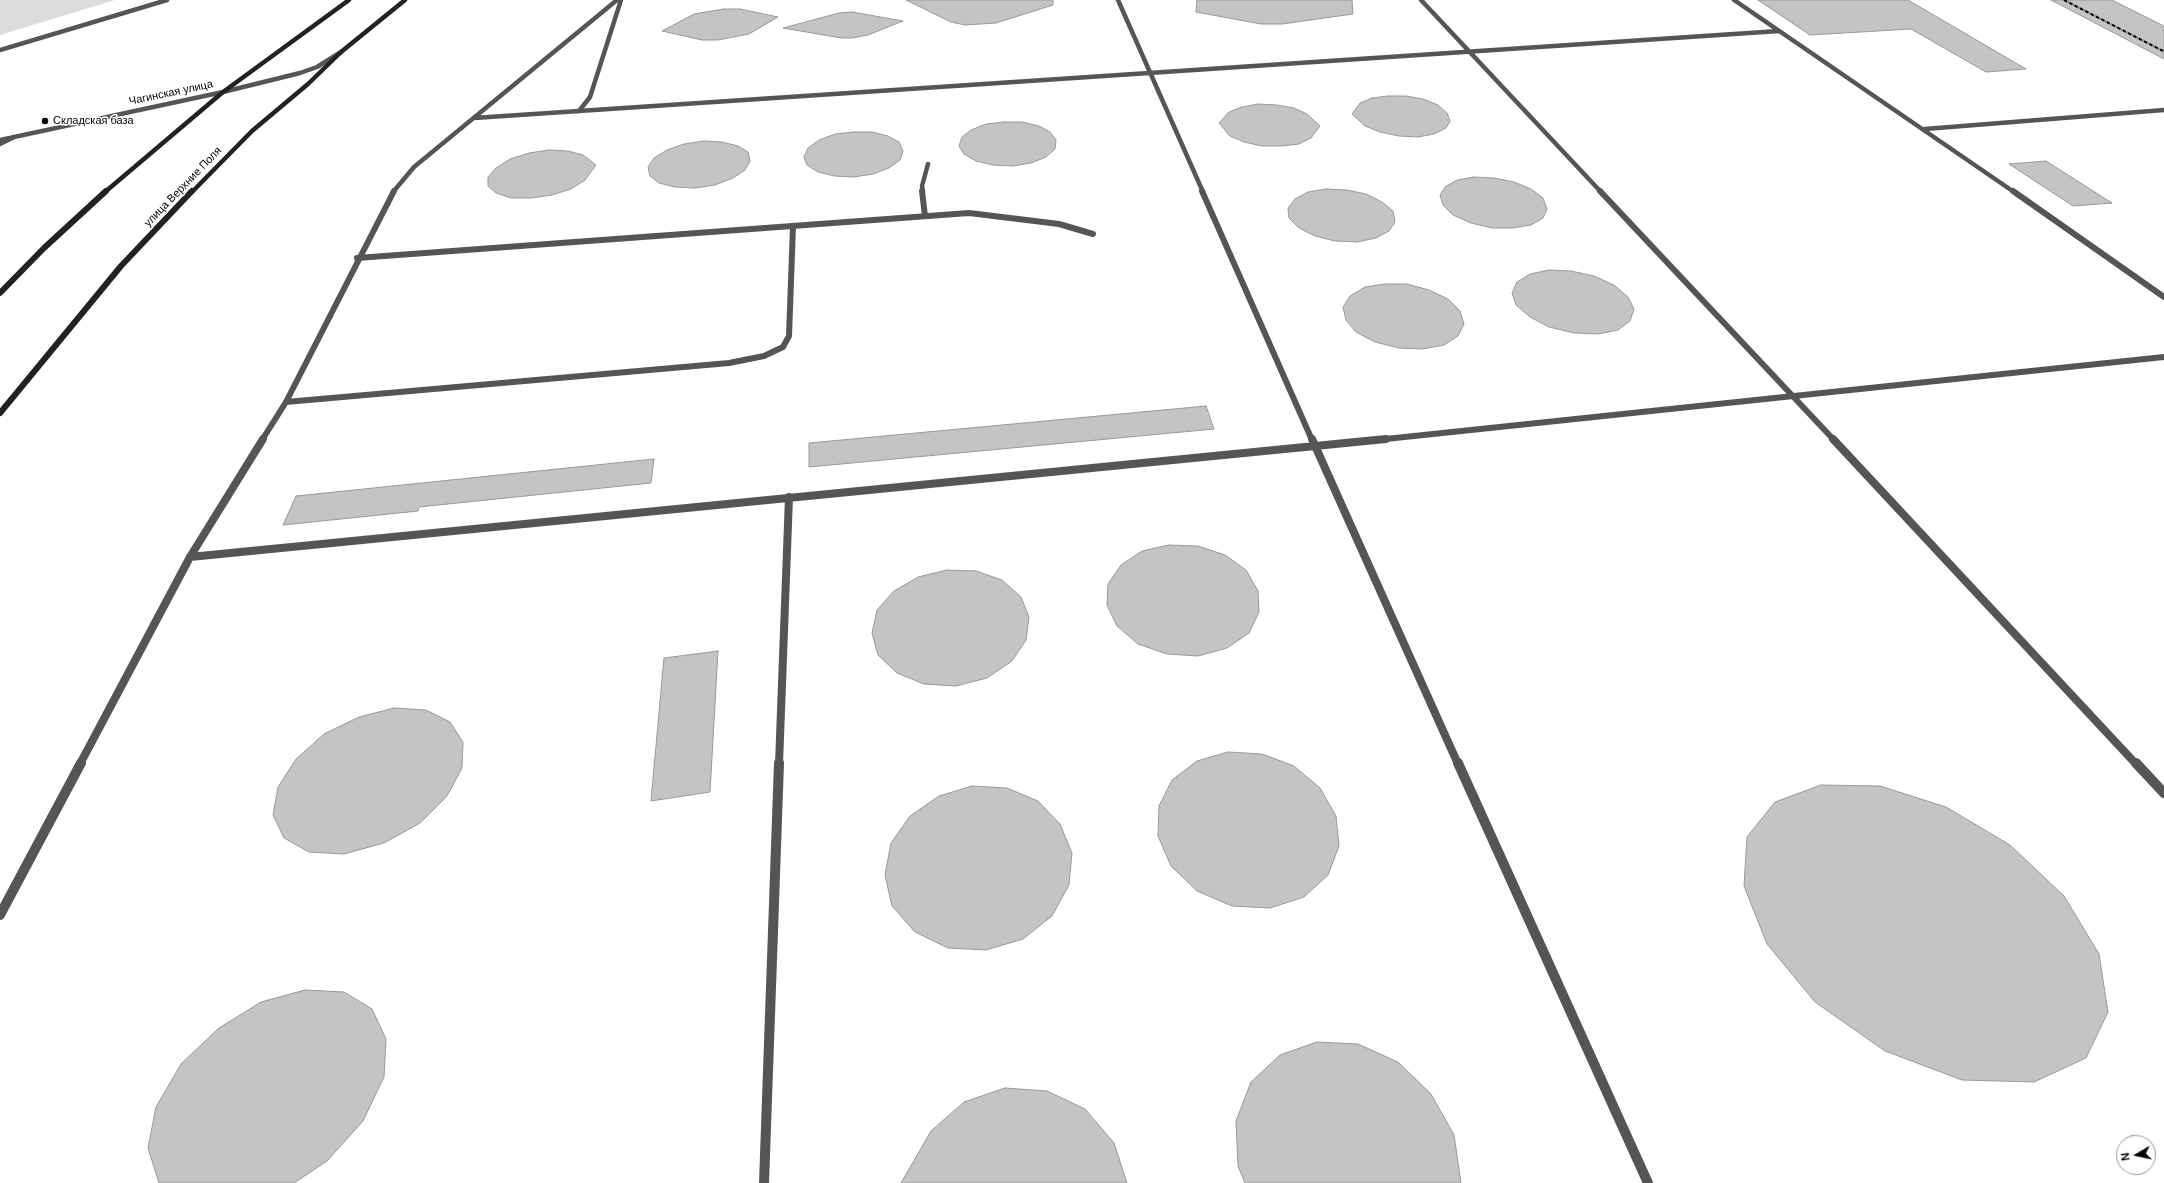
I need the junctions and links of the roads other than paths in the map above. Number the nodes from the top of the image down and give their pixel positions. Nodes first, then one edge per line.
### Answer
1 (167, 0) edge
2 (349, 0) edge
3 (405, 0) edge
4 (616, 0) edge
5 (621, 0) edge
6 (1118, 0) edge
7 (1421, 0) edge
8 (1734, 0) edge
9 (1779, 31) junction
10 (0, 50) edge
11 (1469, 51) junction
12 (341, 52) junction
13 (1151, 74) junction
14 (223, 92) junction
15 (2164, 110) edge
16 (579, 111) junction
17 (474, 118) junction
18 (1925, 129) junction
19 (14, 137) junction
20 (0, 140) edge
21 (0, 144) edge
22 (928, 164) dead end
23 (925, 216) junction
24 (793, 226) junction
25 (1093, 234) dead end
26 (357, 258) junction
27 (0, 293) edge
28 (2164, 297) edge
29 (2164, 357) edge
30 (1792, 395) junction
31 (286, 402) junction
32 (0, 413) edge
33 (1315, 447) junction
34 (789, 497) junction
35 (190, 557) junction
36 (2164, 793) edge
37 (0, 915) edge
38 (764, 1183) edge
39 (1648, 1183) edge

1 - 10 street
2 - 14 main road
3 - 12 main road, улица Верхние Поля
4 - 17 street
5 - 16 street
6 - 13 street
7 - 11 street
8 - 9 street
9 - 11 street
9 - 18 street
11 - 13 street
11 - 30 street
12 - 14 street, Чагинская улица
12 - 32 main road, улица Верхние Поля
13 - 16 street
13 - 33 street
14 - 19 street, Чагинская улица
14 - 27 main road
15 - 18 street
16 - 17 street
17 - 26 street
18 - 28 street
19 - 20 street, Чагинская улица
19 - 21 street
22 - 23 street
23 - 24 street
23 - 25 street
24 - 26 street
24 - 31 street
26 - 31 street
29 - 30 street
30 - 33 street
30 - 36 street
31 - 35 street
33 - 34 street
33 - 39 street
34 - 35 street
34 - 38 street
35 - 37 street

